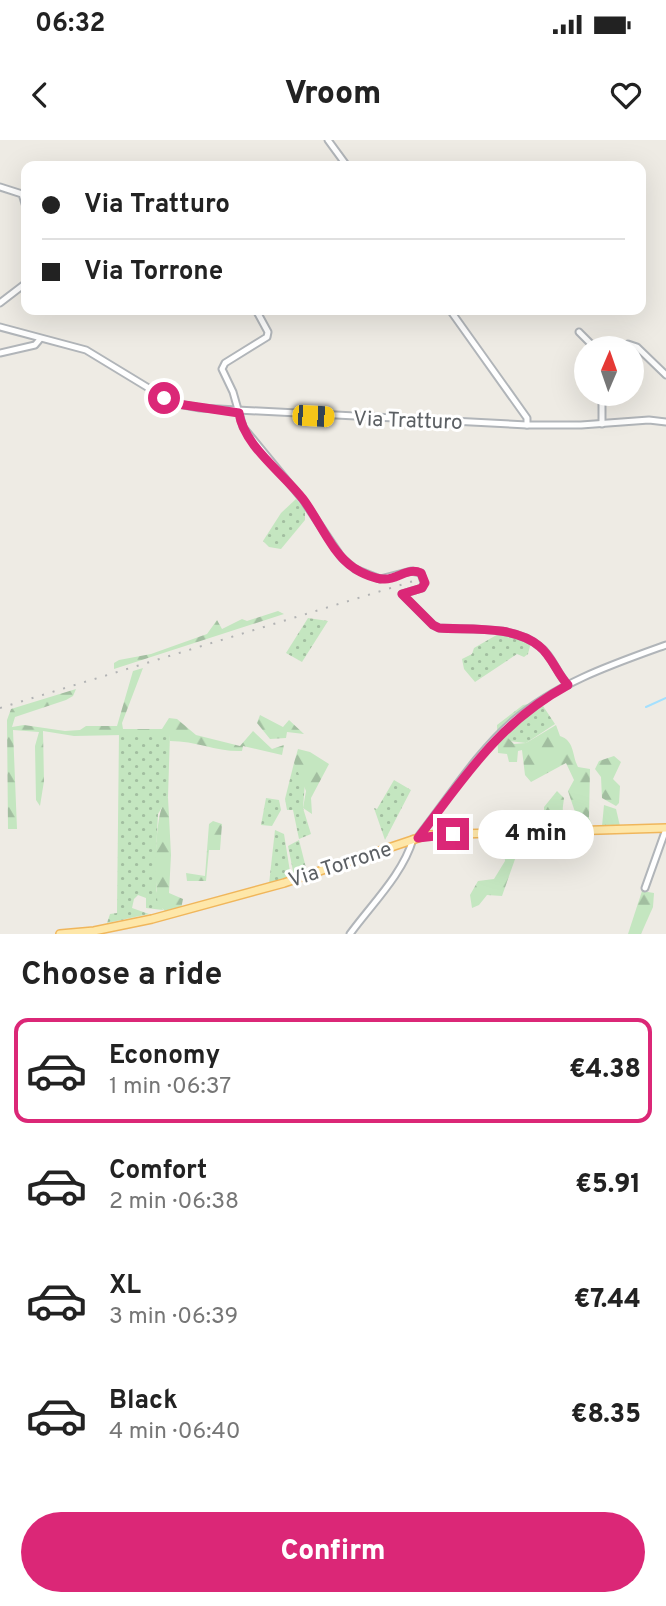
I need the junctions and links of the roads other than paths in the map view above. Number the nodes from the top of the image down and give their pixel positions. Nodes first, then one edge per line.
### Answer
1 (328, 140) edge
2 (343, 161) edge
3 (0, 187) edge
4 (21, 194) edge
5 (21, 287) edge
6 (0, 303) edge
7 (259, 315) edge
8 (454, 315) edge
9 (0, 327) edge
10 (579, 332) dead end
11 (583, 336) edge
12 (40, 340) junction
13 (0, 353) edge
14 (644, 354) edge
15 (666, 375) edge
16 (602, 406) edge
17 (239, 413) junction
18 (666, 422) edge
19 (603, 424) junction
20 (527, 425) junction
21 (666, 645) edge
22 (568, 685) junction
23 (666, 829) edge
24 (416, 838) junction
25 (645, 888) dead end
26 (60, 934) edge
27 (350, 934) edge

1 - 2 street
3 - 4 street
5 - 6 street
7 - 17 street
8 - 20 street
9 - 12 street, Via Tratturo
10 - 11 street
12 - 13 street
12 - 17 street, Via Tratturo
14 - 15 street
16 - 19 street
17 - 20 street, Via Tratturo
17 - 22 street
18 - 19 street, Via Tratturo
19 - 20 street, Via Tratturo
21 - 22 street
22 - 24 street
23 - 24 main road, Via Torrone
23 - 25 street
24 - 26 main road, Via Torrone
24 - 27 street

